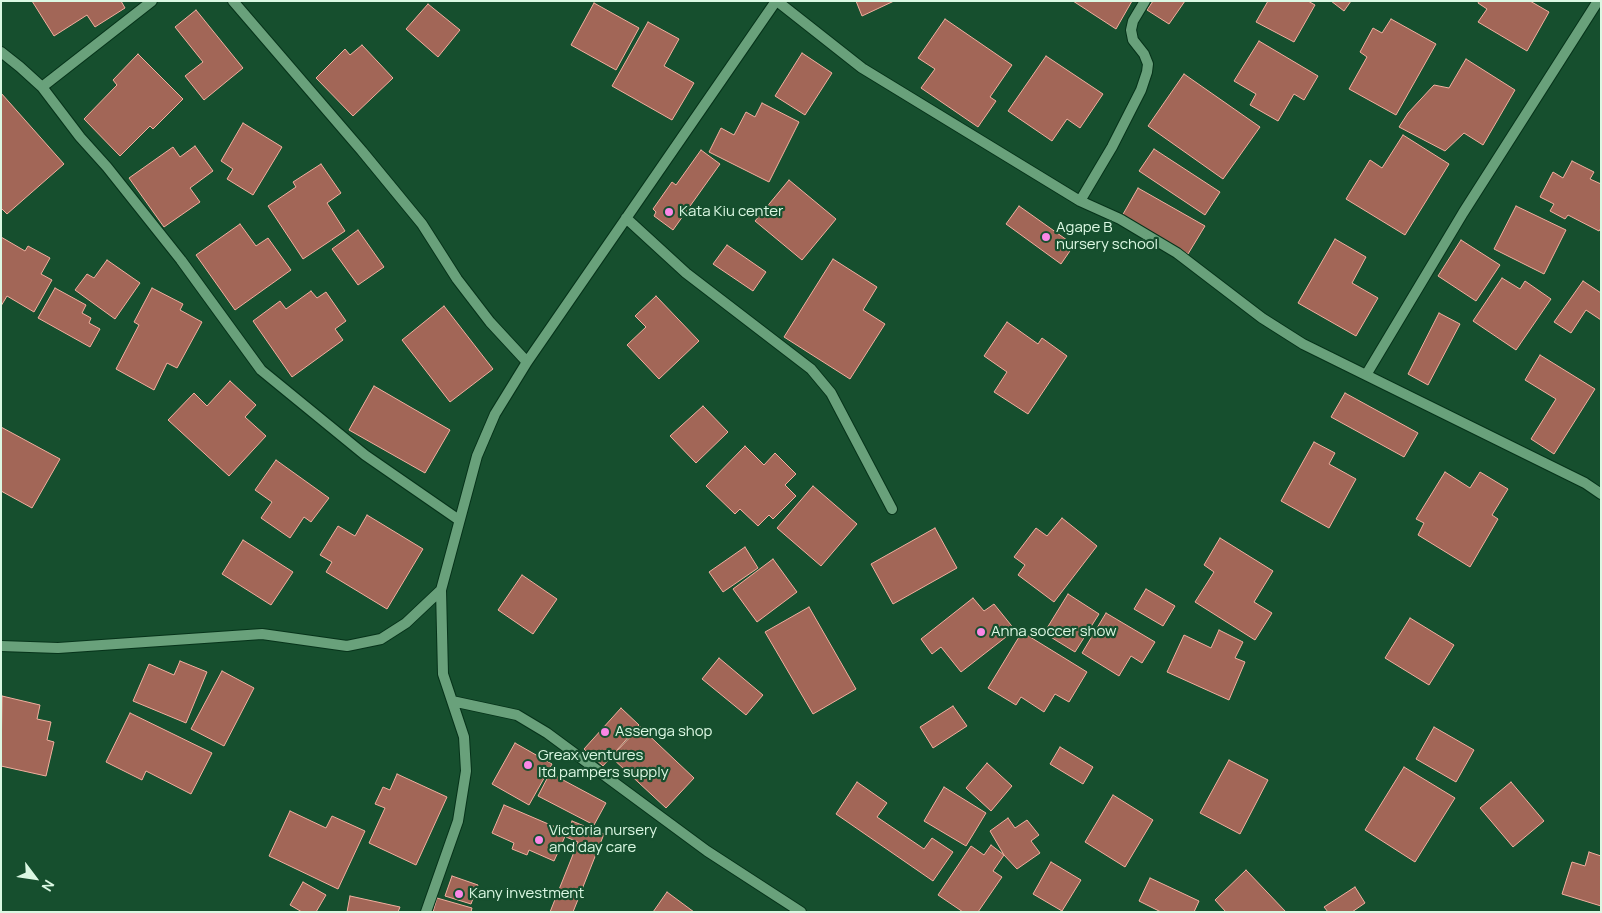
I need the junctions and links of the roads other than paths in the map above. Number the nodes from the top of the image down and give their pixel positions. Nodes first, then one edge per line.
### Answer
1 (152, 1) edge
2 (233, 1) edge
3 (777, 1) edge
4 (1145, 1) edge
5 (1598, 1) edge
6 (1, 52) edge
7 (42, 87) junction
8 (1080, 201) junction
9 (626, 218) junction
10 (527, 362) junction
11 (1366, 375) junction
12 (1601, 494) edge
13 (892, 509) dead end
14 (460, 520) junction
15 (441, 590) junction
16 (1, 646) edge
17 (452, 701) junction
18 (426, 912) edge
19 (801, 912) edge

1 - 7 street
2 - 10 street
3 - 8 street
3 - 9 street
4 - 8 street
5 - 11 street
6 - 7 street
7 - 14 street
8 - 11 street
9 - 10 street
9 - 13 street
10 - 14 street
11 - 12 street
14 - 15 street
15 - 16 street
15 - 17 street
17 - 18 street
17 - 19 street

